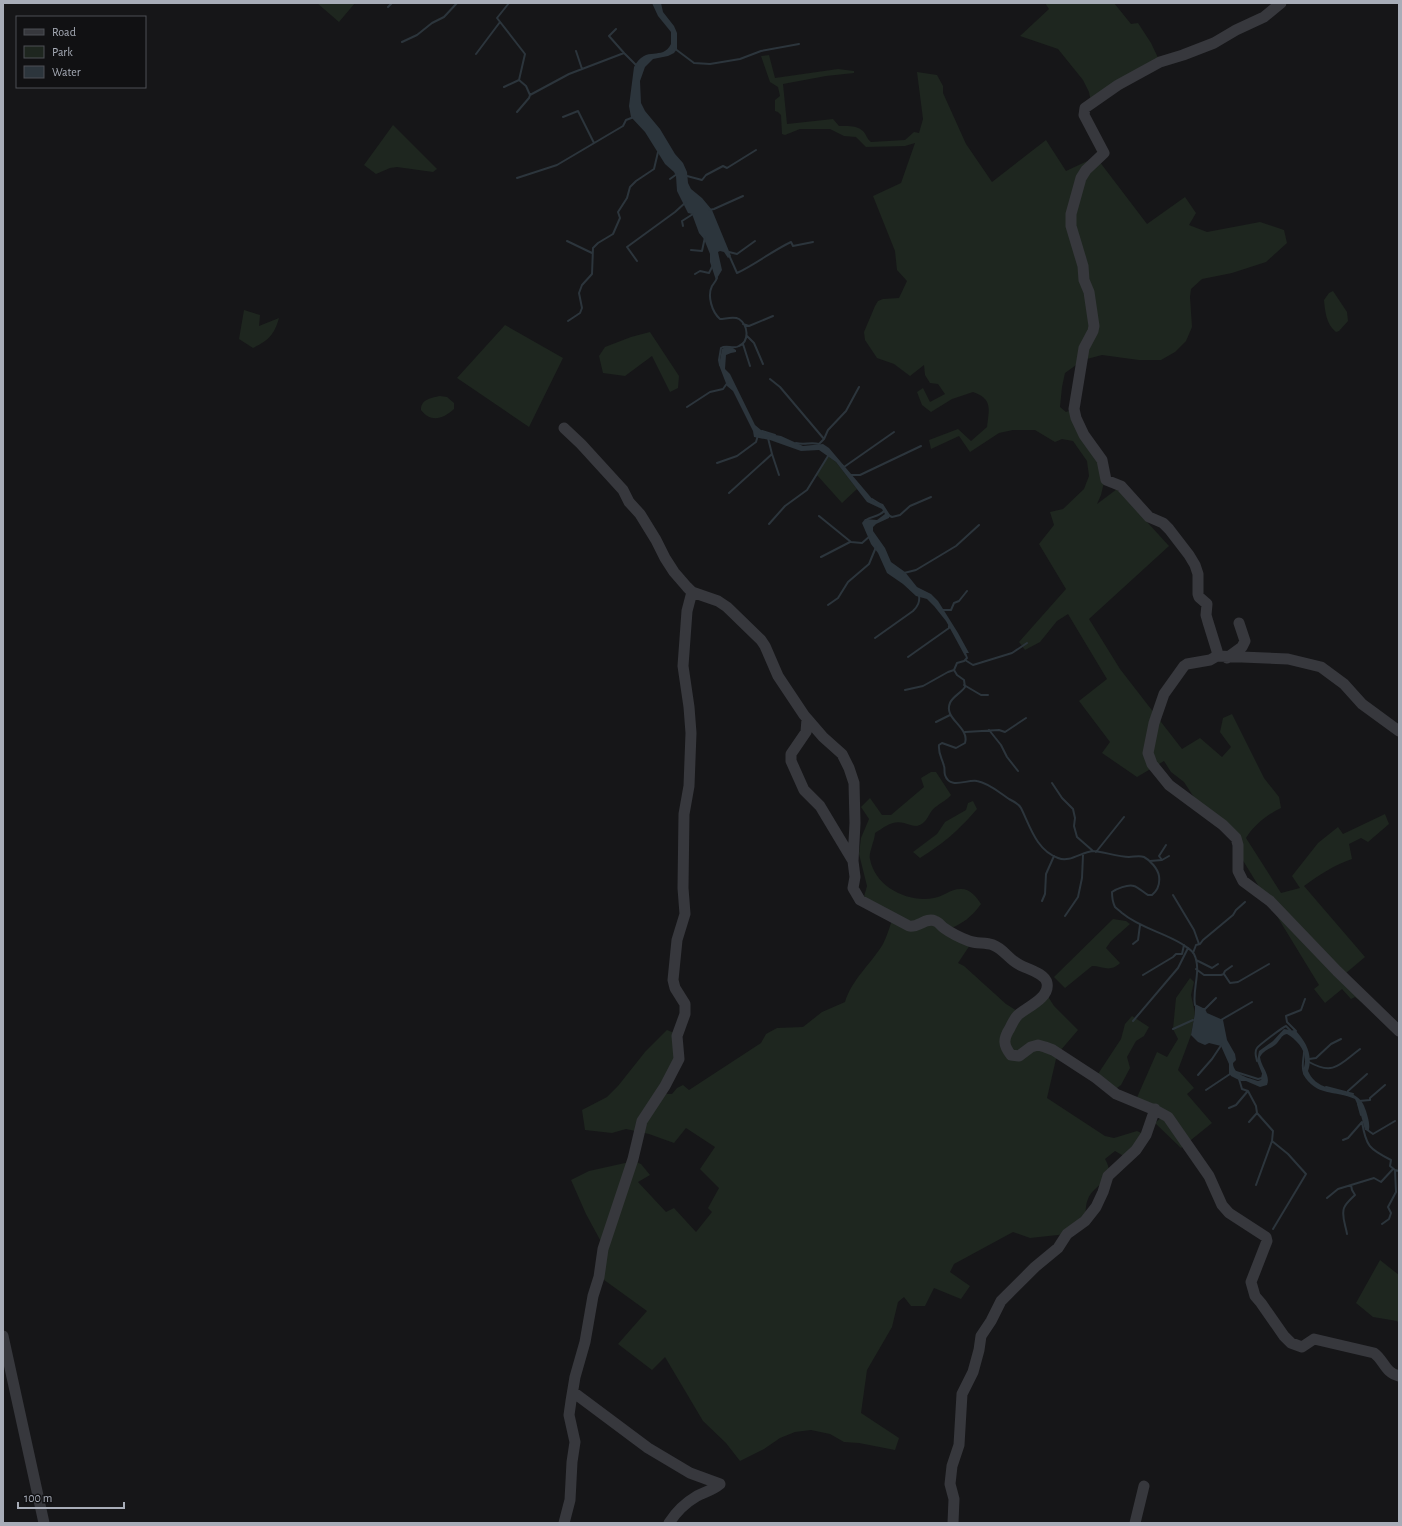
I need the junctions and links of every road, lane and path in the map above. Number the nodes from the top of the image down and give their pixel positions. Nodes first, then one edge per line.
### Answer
1 (1281, 3) edge
2 (564, 428) dead end
3 (692, 592) junction
4 (1239, 623) dead end
5 (1222, 657) junction
6 (807, 719) junction
7 (1399, 732) edge
8 (853, 860) junction
9 (1399, 1031) edge
10 (1155, 1109) junction
11 (3, 1336) edge
12 (1399, 1376) edge
13 (573, 1392) junction
14 (1144, 1486) dead end
15 (44, 1523) edge
16 (564, 1523) edge
17 (669, 1523) edge
18 (952, 1523) edge
19 (1135, 1523) edge

1 - 5 street
2 - 3 street
3 - 6 street
3 - 13 street
4 - 5 street
5 - 7 street
5 - 9 street
6 - 8 street
6 - 8 street
8 - 10 street
10 - 12 street
10 - 18 street
11 - 15 street
13 - 16 street
13 - 17 street
14 - 19 street

